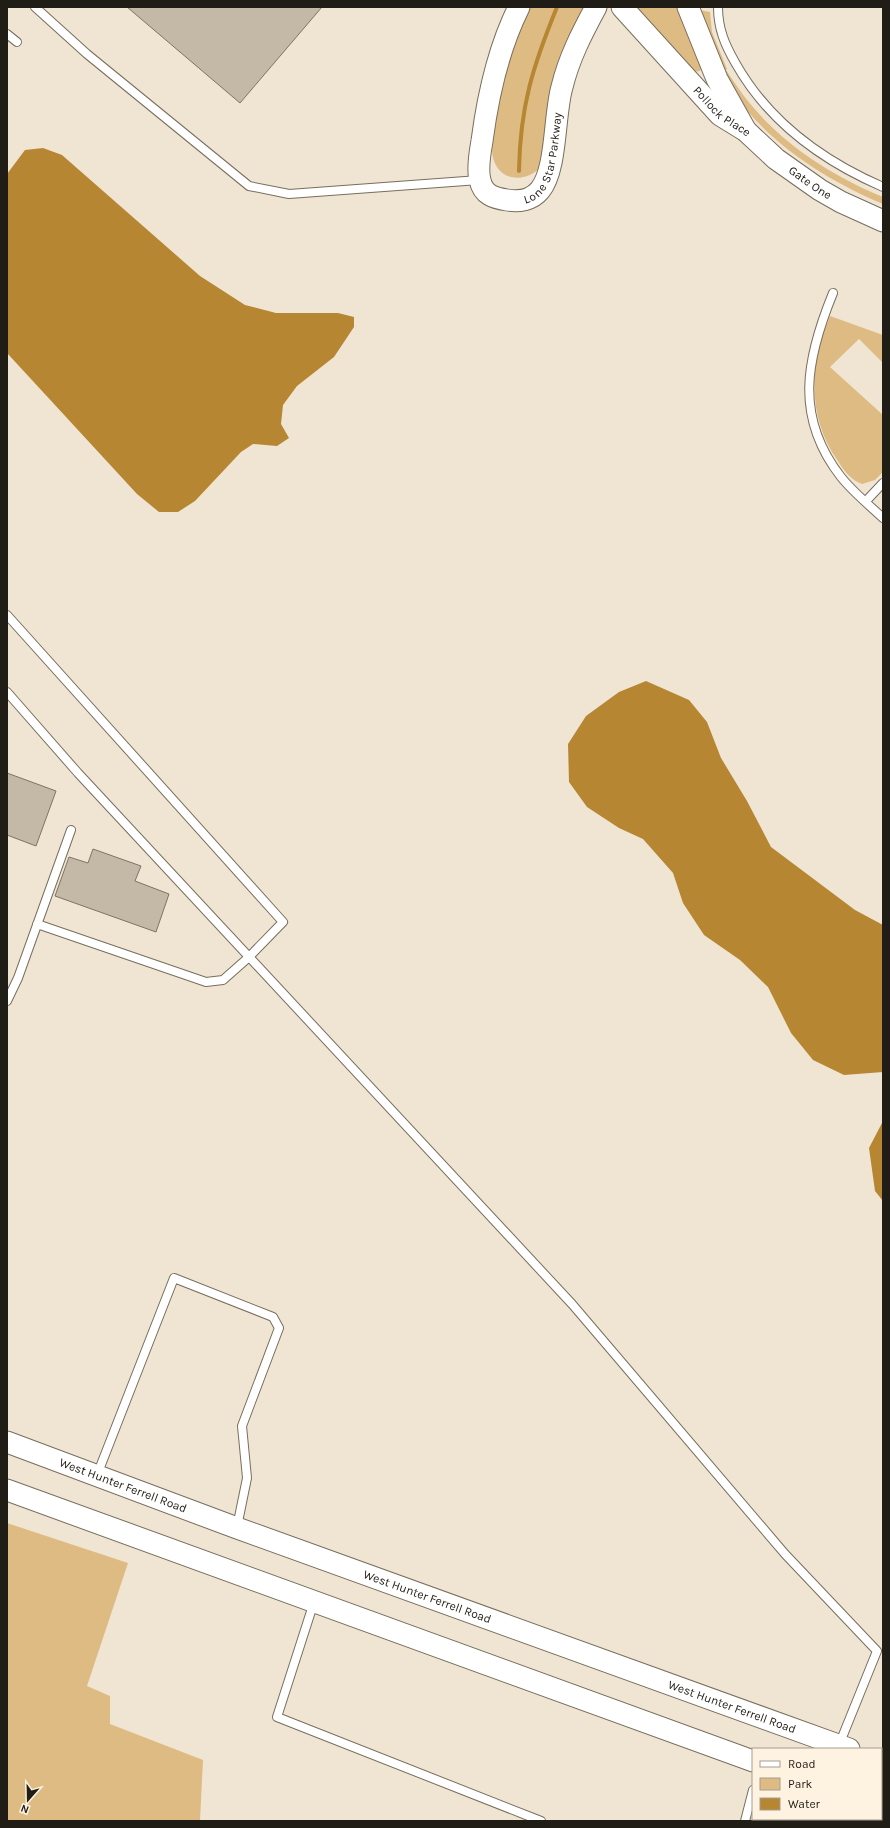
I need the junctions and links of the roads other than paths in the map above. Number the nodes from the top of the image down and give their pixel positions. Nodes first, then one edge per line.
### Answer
1 (34, 7) edge
2 (519, 7) edge
3 (596, 7) edge
4 (622, 7) edge
5 (688, 7) edge
6 (718, 7) edge
7 (7, 34) edge
8 (17, 42) dead end
9 (746, 131) junction
10 (480, 180) junction
11 (883, 188) edge
12 (883, 221) edge
13 (832, 293) dead end
14 (883, 483) edge
15 (866, 501) junction
16 (883, 518) edge
17 (7, 615) edge
18 (7, 692) edge
19 (71, 830) dead end
20 (38, 924) junction
21 (249, 957) junction
22 (7, 1001) edge
23 (7, 1442) edge
24 (97, 1475) junction
25 (7, 1490) edge
26 (237, 1528) junction
27 (314, 1602) junction
28 (880, 1652) edge
29 (839, 1748) edge
30 (752, 1761) edge
31 (752, 1794) edge
32 (541, 1821) edge
33 (745, 1821) edge

1 - 10 lane
2 - 10 main road
3 - 10 main road, Lone Star Parkway
4 - 9 main road, Pollock Place
5 - 9 main road, Pollock Place
6 - 11 lane
7 - 8 lane
9 - 12 main road, Gate One
13 - 15 lane
14 - 15 lane
15 - 16 lane
17 - 21 lane
18 - 21 lane
19 - 20 lane
20 - 21 lane
20 - 22 lane
21 - 28 lane
23 - 24 main road, West Hunter Ferrell Road
24 - 26 main road, West Hunter Ferrell Road
24 - 26 lane
25 - 27 main road
26 - 29 main road, West Hunter Ferrell Road
27 - 30 main road
27 - 32 lane
28 - 29 lane
31 - 33 lane

